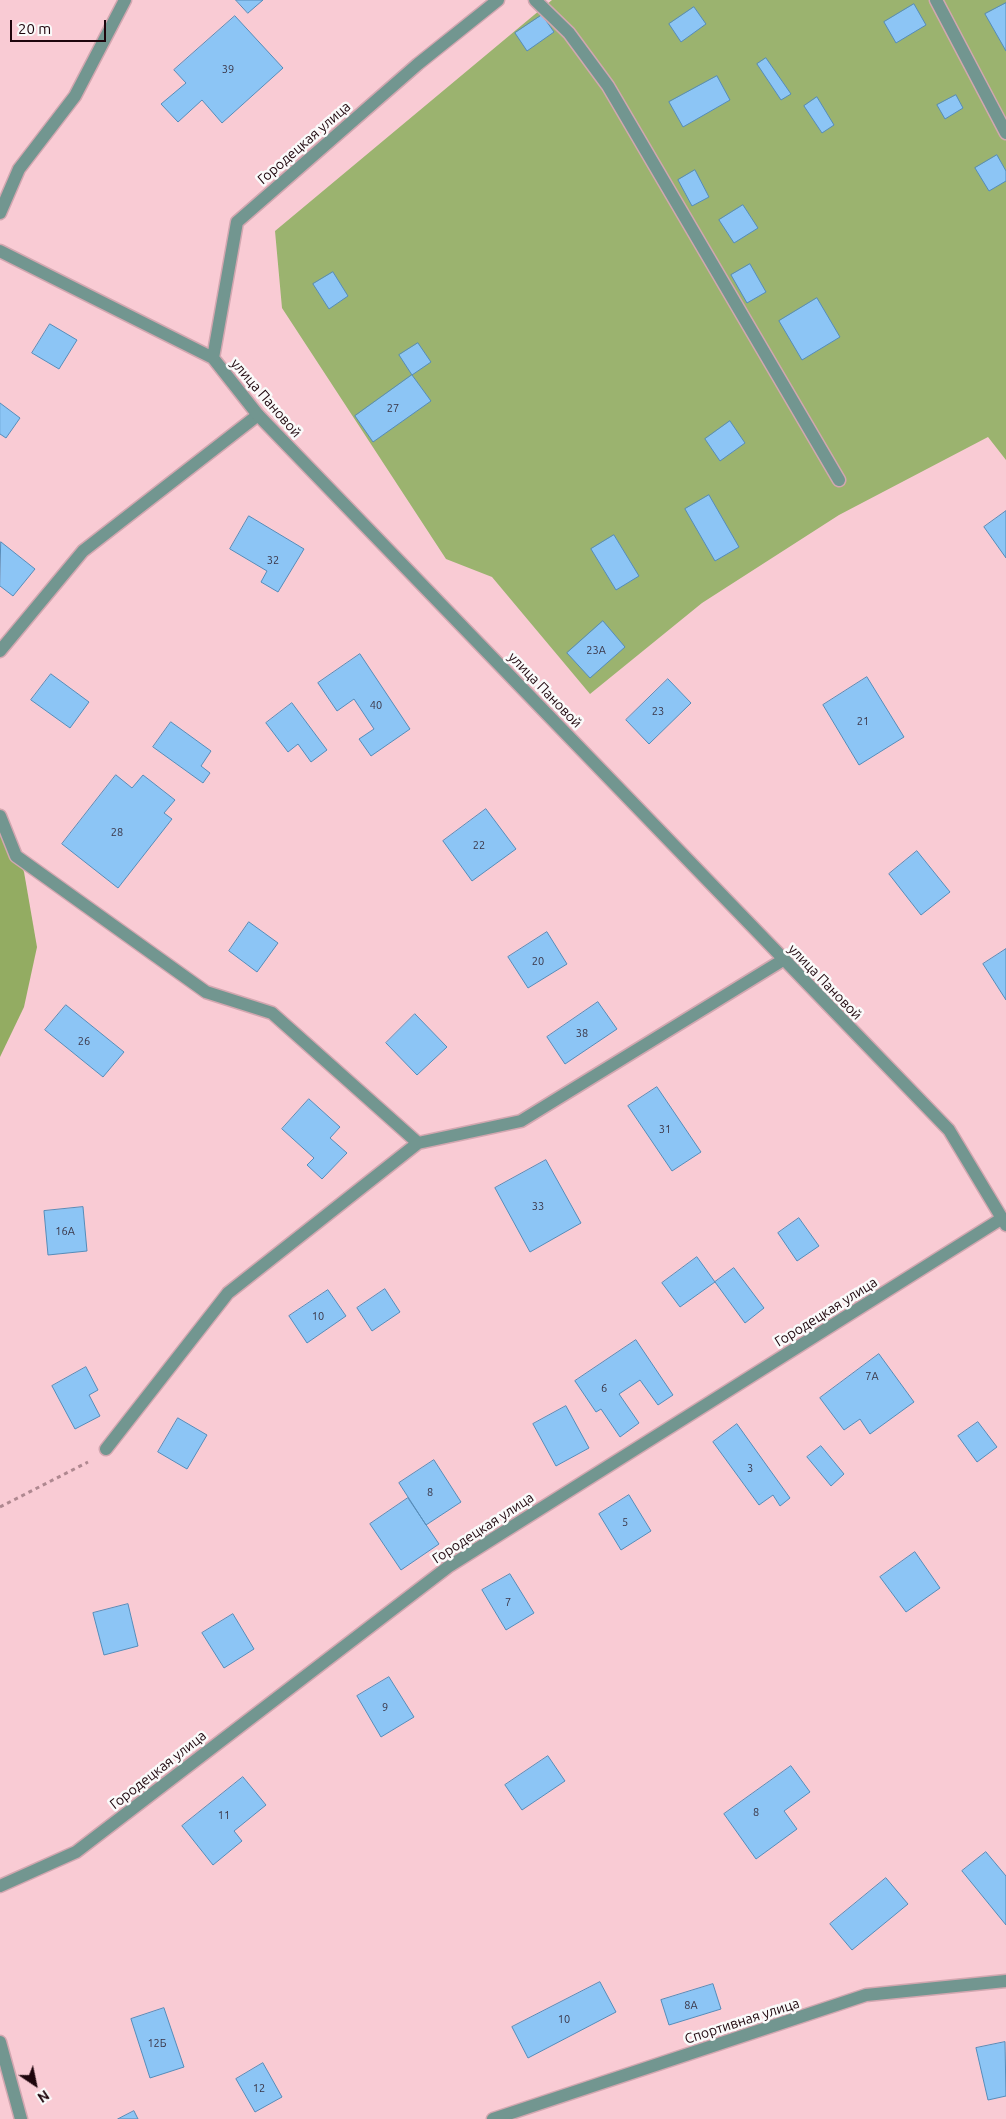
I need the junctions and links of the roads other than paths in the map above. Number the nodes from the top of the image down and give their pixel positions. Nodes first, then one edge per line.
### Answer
1 (125, 0) edge
2 (498, 0) edge
3 (535, 0) edge
4 (936, 0) edge
5 (1006, 133) edge
6 (0, 213) edge
7 (0, 251) edge
8 (213, 358) junction
9 (258, 415) junction
10 (839, 480) dead end
11 (0, 651) edge
12 (0, 816) edge
13 (783, 960) junction
14 (418, 1143) junction
15 (1004, 1222) edge
16 (106, 1449) road end
17 (0, 1886) edge
18 (1006, 1981) edge
19 (0, 2042) edge
20 (21, 2119) edge
21 (493, 2119) edge

1 - 6 street
2 - 8 street, Городецкая улица
3 - 10 street
4 - 5 street
7 - 8 street, улица Пановой
8 - 9 street, улица Пановой
9 - 11 street
9 - 13 street, улица Пановой
12 - 14 street
13 - 14 street
13 - 15 street, улица Пановой
14 - 16 street
15 - 17 street, Городецкая улица
18 - 21 street, Спортивная улица
19 - 20 street

